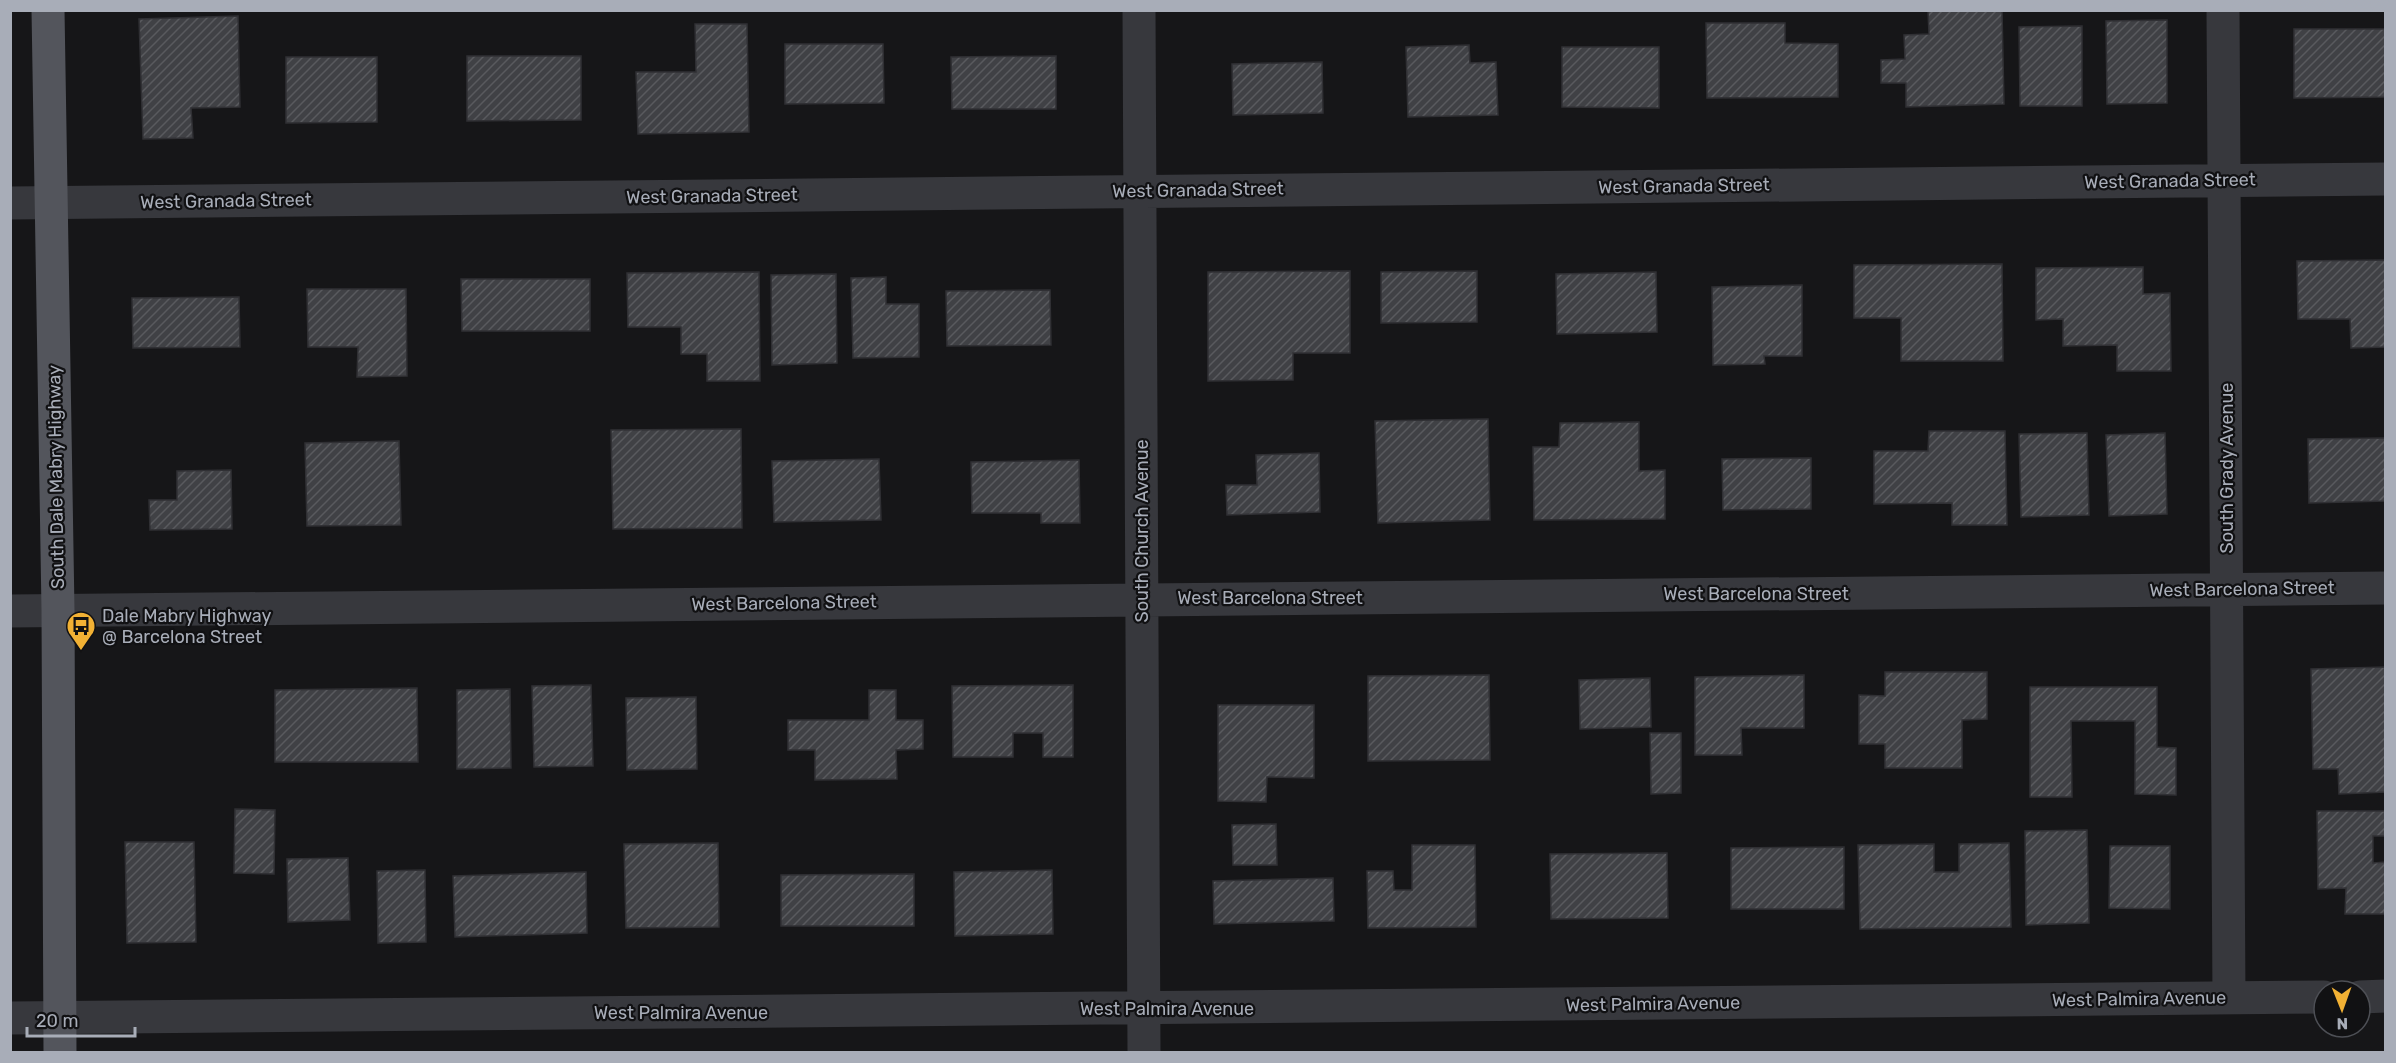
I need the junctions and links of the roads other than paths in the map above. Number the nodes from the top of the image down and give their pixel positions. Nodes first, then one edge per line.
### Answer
1 (48, 10) edge
2 (1139, 10) edge
3 (2223, 10) edge
4 (2385, 179) edge
5 (2224, 181) junction
6 (1141, 191) junction
7 (10, 203) edge
8 (52, 203) junction
9 (2385, 588) edge
10 (2228, 590) junction
11 (1142, 599) junction
12 (58, 610) junction
13 (10, 611) edge
14 (2312, 997) edge
15 (2229, 998) junction
16 (1144, 1010) junction
17 (10, 1018) edge
18 (61, 1018) junction
19 (60, 1053) edge
20 (1144, 1053) edge

1 - 8 main road, South Dale Mabry Highway
2 - 6 street, South Church Avenue
3 - 5 street, South Grady Avenue
4 - 5 street, West Granada Street
5 - 6 street, West Granada Street
5 - 10 street, South Grady Avenue
6 - 8 street, West Granada Street
6 - 11 street, South Church Avenue
7 - 8 street, West Granada Street
8 - 12 main road, South Dale Mabry Highway
9 - 10 street, West Barcelona Street
10 - 11 street, West Barcelona Street
10 - 15 street, South Grady Avenue
11 - 12 street, West Barcelona Street
11 - 16 street, South Church Avenue
12 - 13 street, West Barcelona Street
12 - 18 main road, South Dale Mabry Highway
14 - 15 street, West Palmira Avenue
15 - 16 street, West Palmira Avenue
16 - 18 street, West Palmira Avenue
16 - 20 street, South Church Avenue
17 - 18 street, West Palmira Avenue
18 - 19 main road, South Dale Mabry Highway

